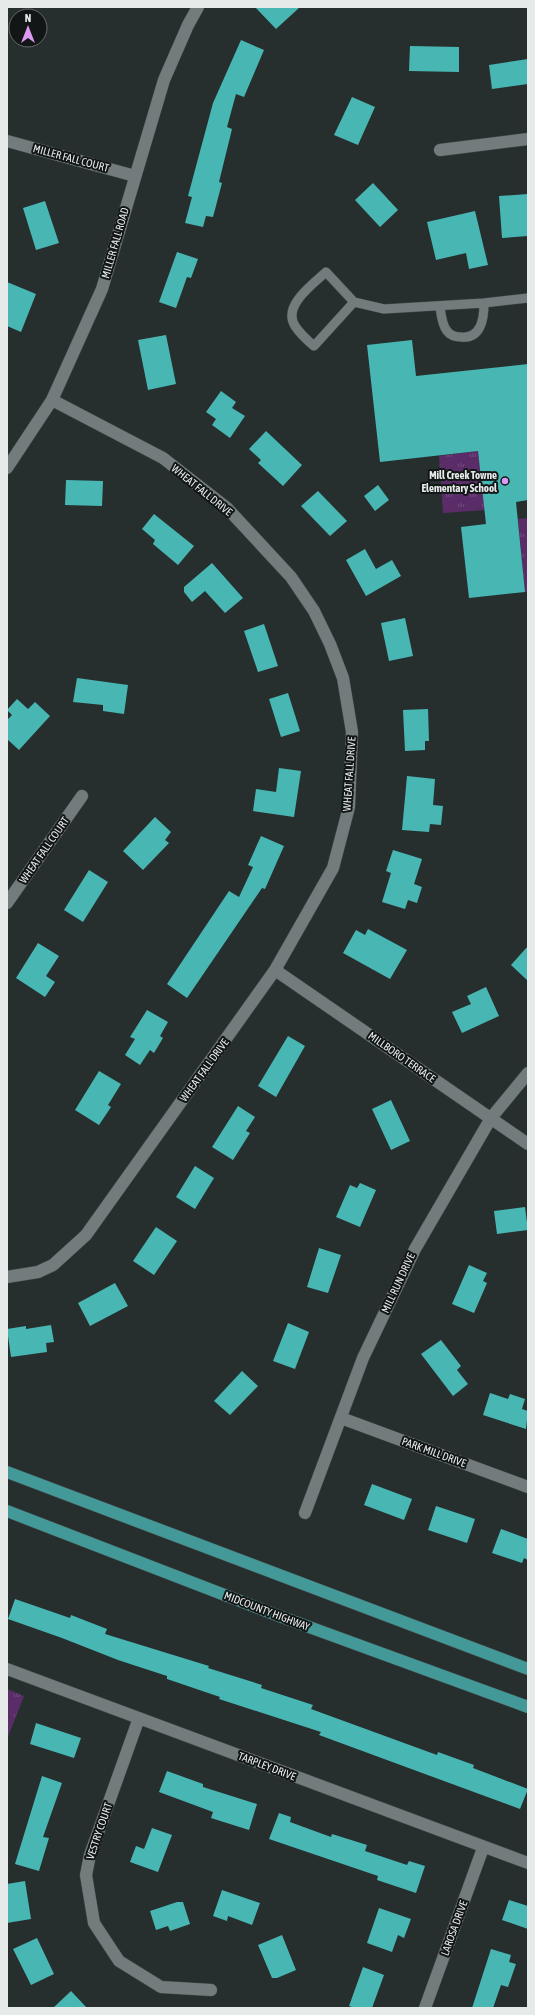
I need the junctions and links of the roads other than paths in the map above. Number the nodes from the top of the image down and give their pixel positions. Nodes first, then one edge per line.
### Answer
1 (198, 7) edge
2 (528, 139) edge
3 (7, 141) edge
4 (440, 150) dead end
5 (135, 176) junction
6 (528, 298) edge
7 (354, 302) junction
8 (484, 303) junction
9 (440, 306) junction
10 (52, 400) junction
11 (7, 468) edge
12 (82, 796) dead end
13 (7, 903) edge
14 (276, 970) junction
15 (528, 1073) edge
16 (491, 1118) junction
17 (528, 1144) edge
18 (7, 1276) edge
19 (341, 1418) junction
20 (7, 1472) edge
21 (528, 1487) edge
22 (7, 1511) edge
23 (305, 1512) dead end
24 (7, 1669) edge
25 (528, 1669) edge
26 (528, 1707) edge
27 (140, 1718) junction
28 (483, 1848) junction
29 (528, 1863) edge
30 (211, 1990) dead end
31 (425, 2008) edge

1 - 5 street, MILLER FALL ROAD
2 - 4 street
3 - 5 street, MILLER FALL COURT
5 - 10 street, MILLER FALL ROAD
6 - 8 lane
7 - 7 lane
7 - 9 lane
8 - 9 lane
8 - 9 lane
10 - 11 street, MILLER FALL ROAD
10 - 14 street, WHEAT FALL DRIVE
12 - 13 street, WHEAT FALL COURT
14 - 16 street, MILLBORO TERRACE
14 - 18 street, WHEAT FALL DRIVE
15 - 16 street, MILL RUN DRIVE
16 - 17 street, MILLBORO TERRACE
16 - 19 street, MILL RUN DRIVE
19 - 21 street, PARK MILL DRIVE
19 - 23 street, MILL RUN DRIVE
20 - 25 main road
22 - 26 main road, MIDCOUNTY HIGHWAY
24 - 27 street, TARPLEY DRIVE
27 - 28 street, TARPLEY DRIVE
27 - 30 street, VESTRY COURT
28 - 29 street, TARPLEY DRIVE
28 - 31 street, LAROSA DRIVE

